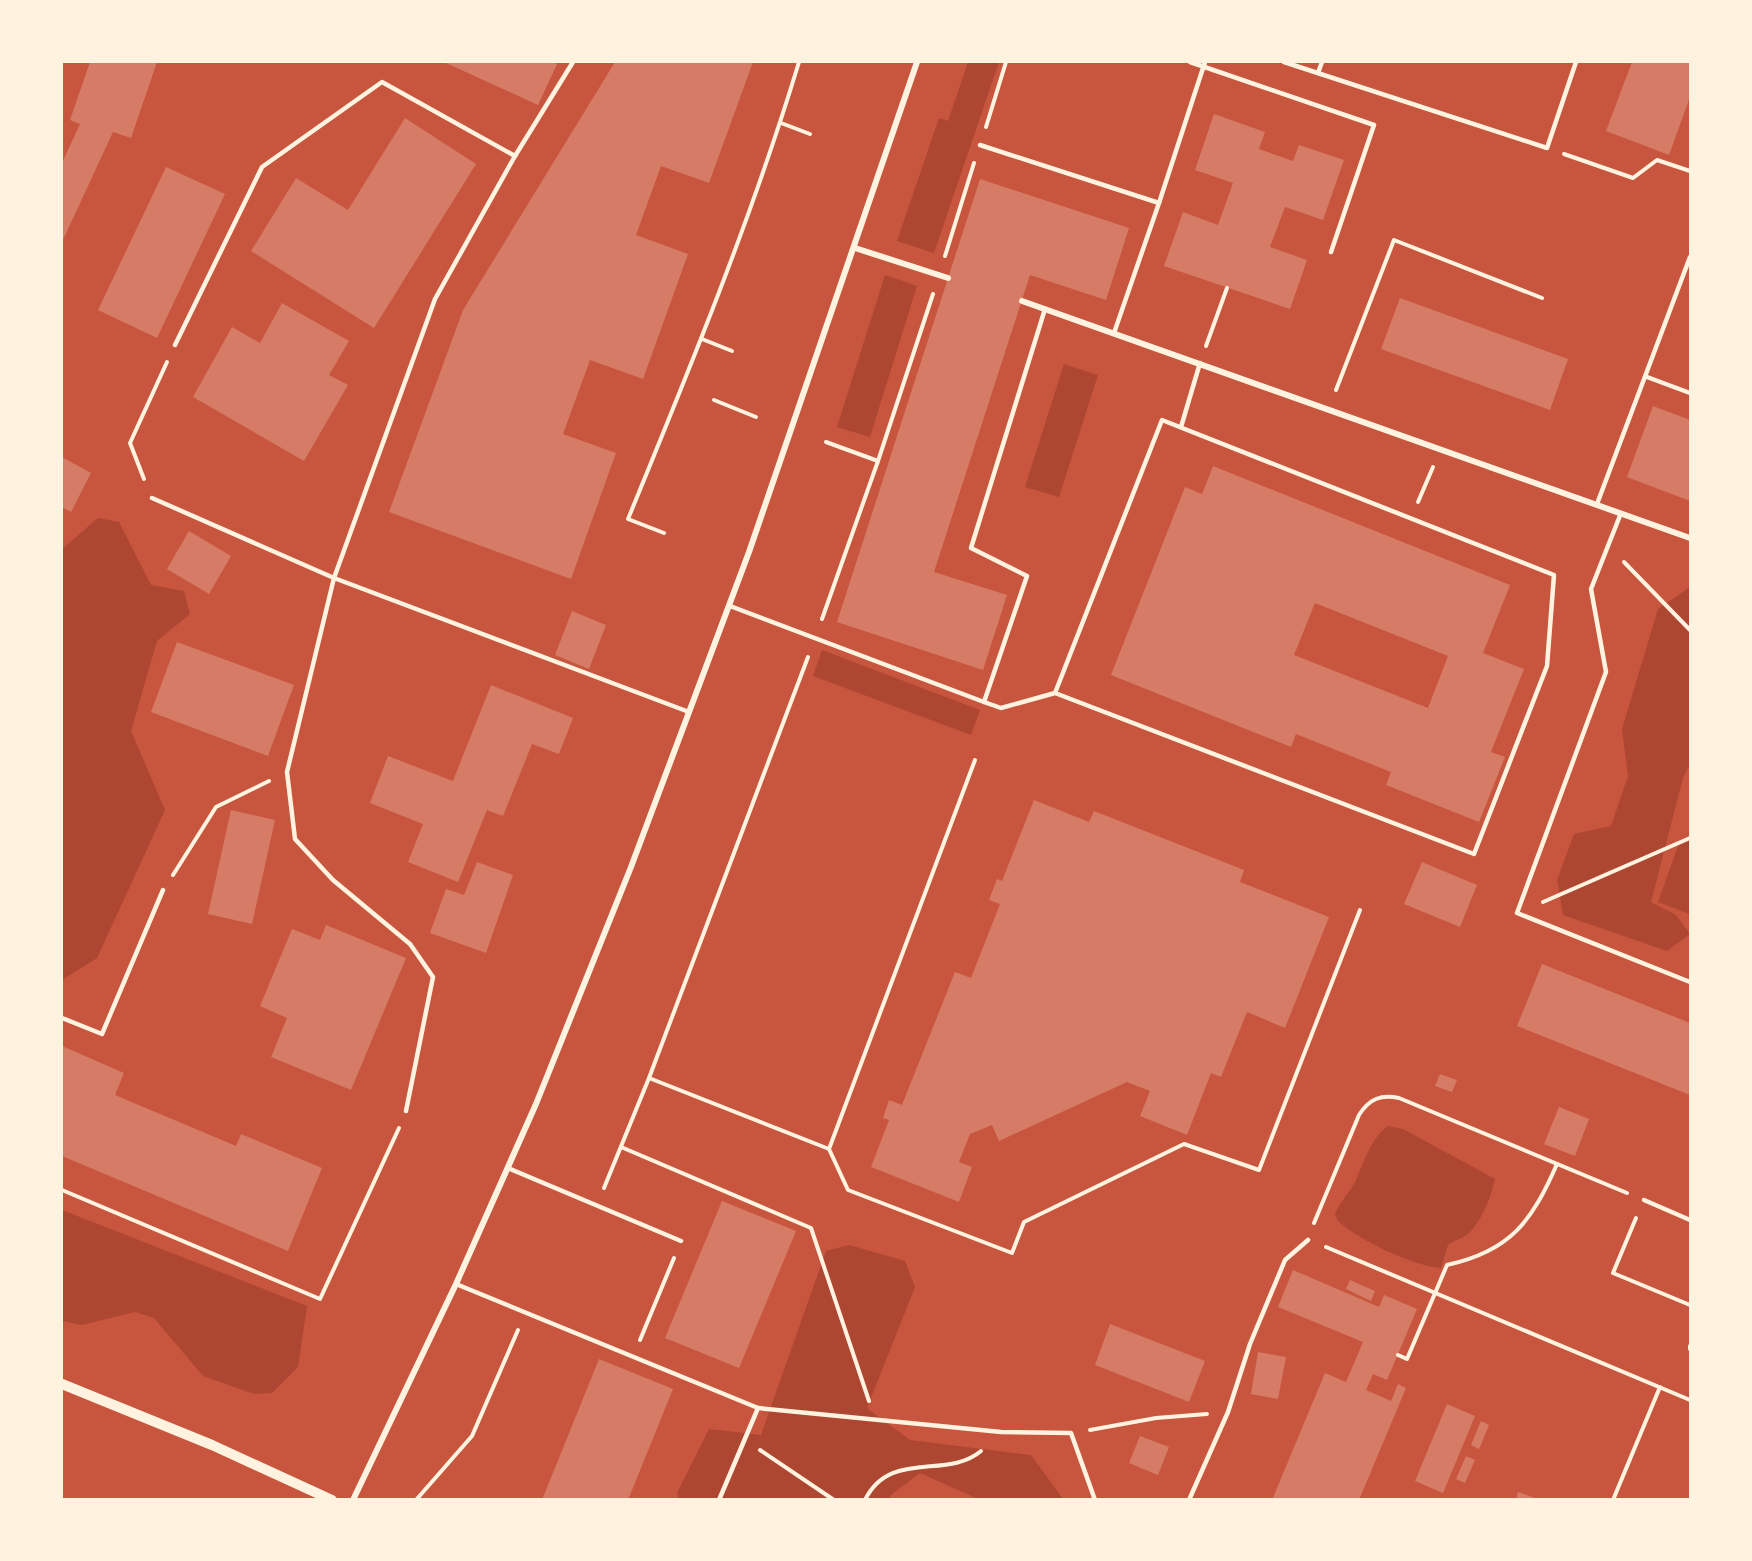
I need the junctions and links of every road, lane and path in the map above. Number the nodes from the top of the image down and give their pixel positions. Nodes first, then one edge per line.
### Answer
1 (573, 62) edge
2 (799, 62) edge
3 (917, 62) edge
4 (1006, 62) edge
5 (1190, 62) edge
6 (1284, 62) edge
7 (1322, 62) edge
8 (1576, 62) edge
9 (1205, 64) edge
10 (1318, 73) junction
11 (780, 123) junction
12 (810, 134) dead end
13 (980, 145) junction
14 (1547, 148) junction
15 (515, 156) junction
16 (1690, 171) edge
17 (1159, 203) junction
18 (855, 248) junction
19 (1330, 252) dead end
20 (1690, 257) edge
21 (939, 275) junction
22 (948, 278) dead end
23 (1227, 288) dead end
24 (1542, 298) dead end
25 (1022, 301) dead end
26 (1045, 309) junction
27 (1114, 333) junction
28 (702, 339) junction
29 (175, 345) joint
30 (1206, 348) dead end
31 (732, 351) dead end
32 (1200, 363) junction
33 (1647, 377) junction
34 (1337, 385) dead end
35 (1690, 393) edge
36 (714, 400) dead end
37 (756, 417) dead end
38 (1181, 427) junction
39 (826, 442) dead end
40 (878, 461) junction
41 (152, 498) joint
42 (1597, 504) junction
43 (1621, 513) junction
44 (664, 533) dead end
45 (1690, 538) edge
46 (1608, 546) junction
47 (334, 578) junction
48 (730, 606) junction
49 (1690, 630) edge
50 (815, 637) junction
51 (1055, 693) junction
52 (984, 702) junction
53 (689, 712) junction
54 (975, 760) dead end
55 (287, 772) junction
56 (1690, 838) edge
57 (163, 890) joint
58 (1360, 910) dead end
59 (1517, 913) junction
60 (1690, 982) edge
61 (62, 1018) edge
62 (649, 1078) junction
63 (406, 1111) joint
64 (621, 1147) junction
65 (829, 1149) junction
66 (1557, 1164) junction
67 (508, 1168) junction
68 (62, 1190) edge
69 (1644, 1200) junction
70 (597, 1205) junction
71 (1690, 1220) edge
72 (1308, 1240) junction
73 (681, 1241) joint
74 (456, 1284) junction
75 (1436, 1293) junction
76 (1690, 1305) edge
77 (526, 1313) junction
78 (1398, 1355) dead end
79 (633, 1357) junction
80 (62, 1384) edge
81 (1660, 1387) junction
82 (1690, 1400) edge
83 (758, 1408) junction
84 (1228, 1413) junction
85 (875, 1420) junction
86 (1001, 1432) junction
87 (1071, 1433) junction
88 (745, 1439) junction
89 (332, 1500) edge
90 (353, 1500) edge
91 (416, 1500) edge
92 (719, 1500) edge
93 (834, 1500) edge
94 (865, 1500) edge
95 (1095, 1500) edge
96 (1189, 1500) edge
97 (1612, 1500) edge

1 - 15 lane
2 - 11 path
3 - 18 street
4 - 13 path
5 - 9 lane
6 - 10 lane
7 - 10 lane
8 - 14 lane
9 - 17 lane
9 - 19 lane
10 - 14 lane
11 - 12 path
11 - 28 path
13 - 17 lane
13 - 21 path
14 - 16 path
15 - 29 lane
15 - 47 lane
17 - 27 lane
18 - 21 street
18 - 48 street
20 - 33 lane
21 - 22 street
21 - 40 path
23 - 30 path
24 - 34 path
25 - 26 street
26 - 27 street
26 - 52 lane
27 - 32 street
28 - 31 path
28 - 44 path
29 - 41 path
32 - 38 lane
32 - 42 street
33 - 35 lane
33 - 42 lane
36 - 37 path
38 - 51 lane
38 - 51 lane
39 - 40 path
40 - 50 path
41 - 47 lane
42 - 43 street
43 - 45 street
43 - 46 lane
46 - 49 path
46 - 59 lane
47 - 53 lane
47 - 55 lane
48 - 50 lane
48 - 53 street
50 - 52 lane
50 - 62 path
51 - 52 lane
53 - 67 street
54 - 65 path
55 - 57 path
55 - 63 lane
56 - 59 path
57 - 61 lane
58 - 65 path
59 - 60 lane
62 - 64 path
62 - 65 path
63 - 68 path
64 - 70 path
64 - 85 path
66 - 69 path
66 - 72 path
66 - 75 path
67 - 70 lane
67 - 74 street
69 - 71 lane
69 - 76 path
70 - 73 lane
72 - 75 path
72 - 84 lane
73 - 79 path
74 - 77 lane
74 - 90 street
75 - 78 path
75 - 81 path
77 - 79 lane
77 - 91 path
79 - 83 lane
80 - 89 street
81 - 82 path
81 - 97 path
83 - 85 lane
83 - 88 lane
84 - 87 path
84 - 96 lane
85 - 86 lane
86 - 87 lane
86 - 94 path
87 - 95 lane
88 - 92 lane
88 - 93 path

